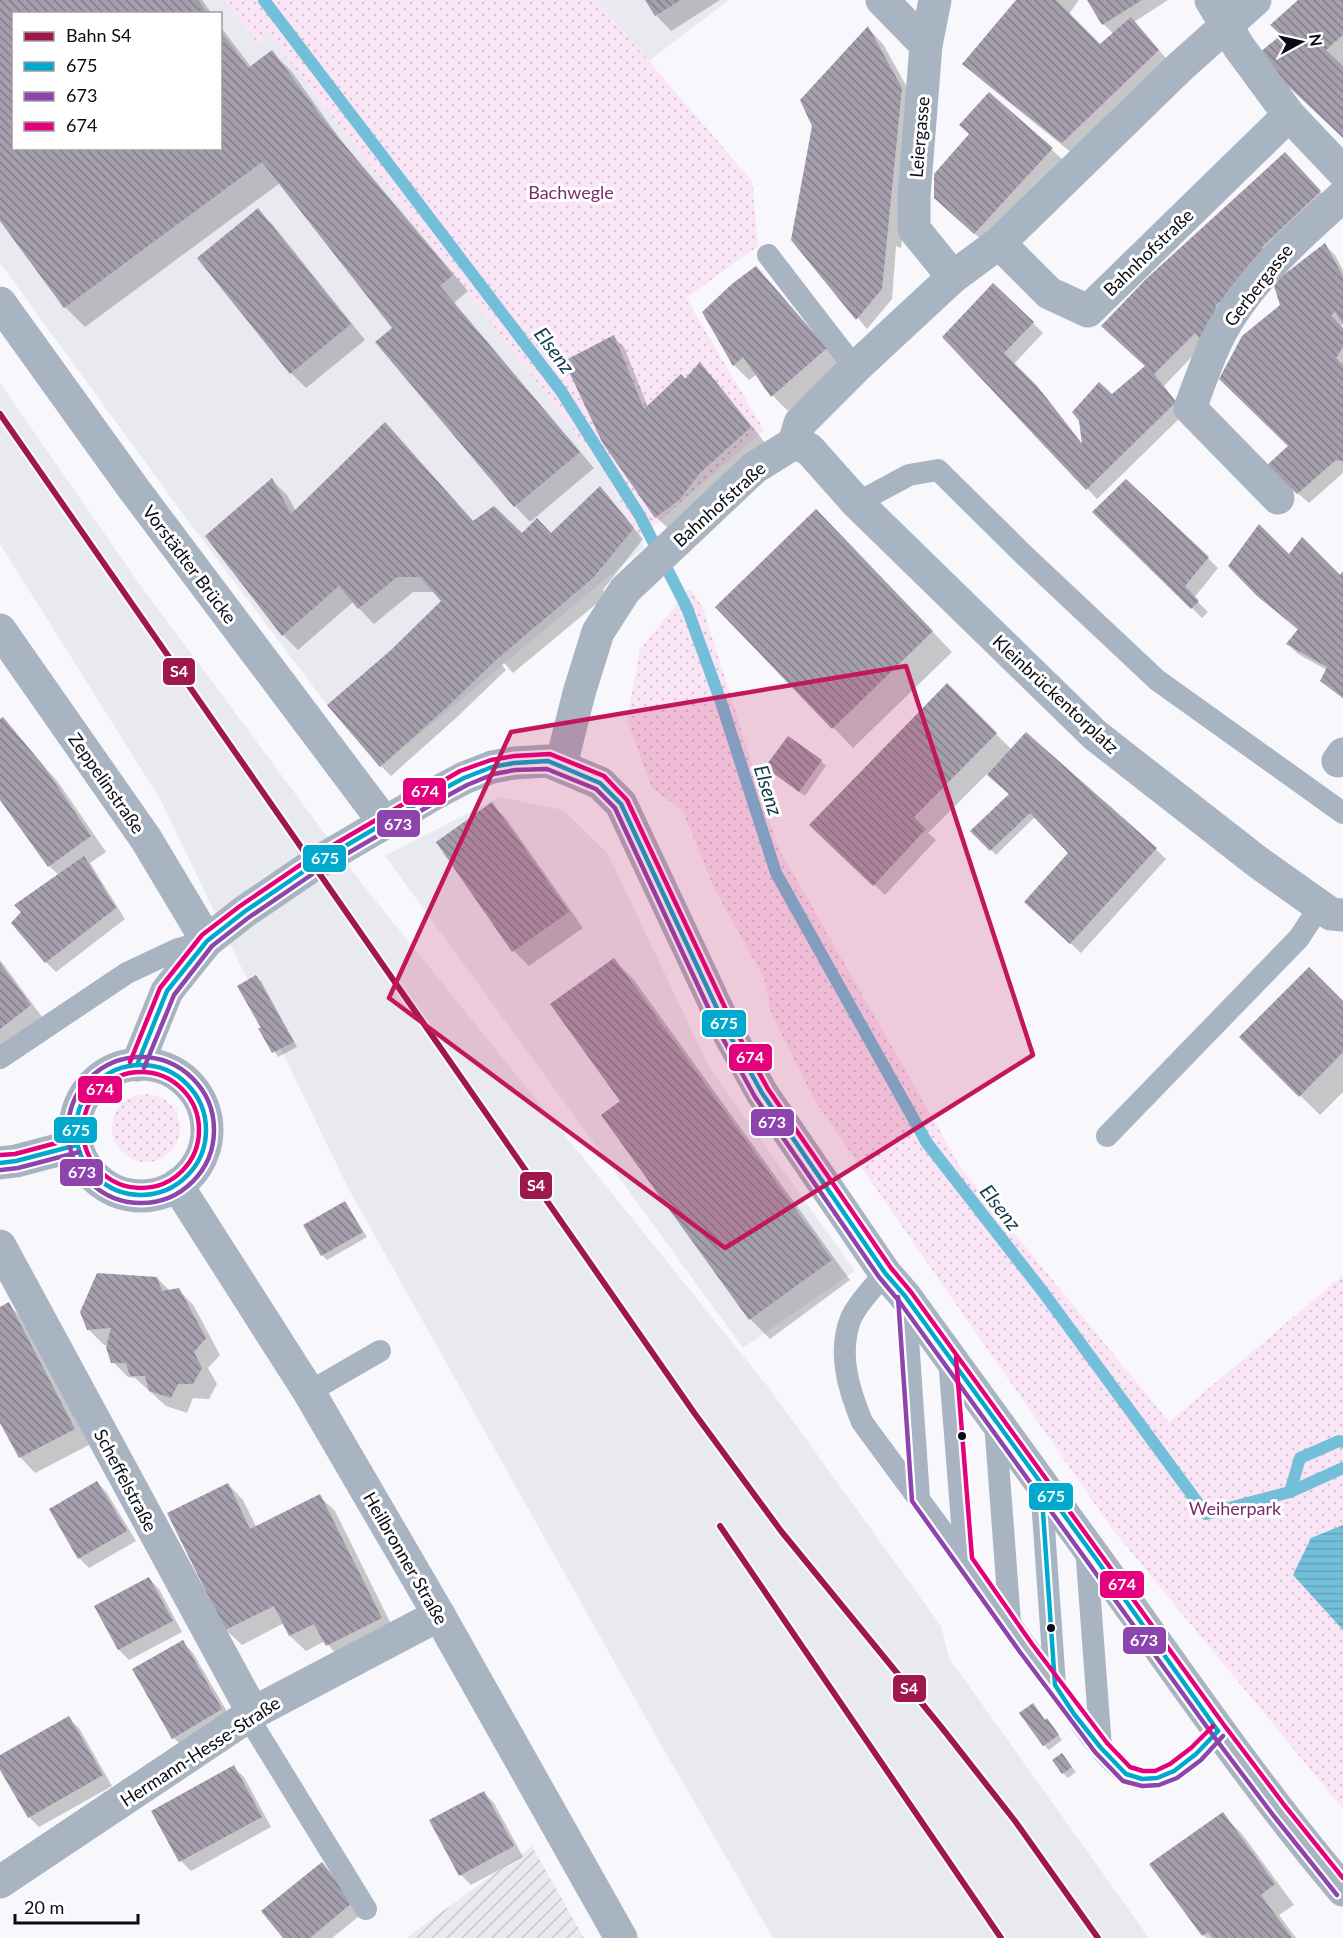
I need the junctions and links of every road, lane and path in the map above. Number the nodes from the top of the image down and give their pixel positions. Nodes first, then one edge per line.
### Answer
1 (882, 0) edge
2 (935, 0) edge
3 (1255, 0) edge
4 (1219, 13) edge
5 (926, 45) junction
6 (1289, 115) junction
7 (1343, 191) edge
8 (999, 243) junction
9 (768, 255) dead end
10 (953, 277) junction
11 (0, 303) edge
12 (855, 368) junction
13 (794, 443) junction
14 (1278, 498) dead end
15 (857, 503) junction
16 (0, 630) edge
17 (561, 765) junction
18 (1343, 813) edge
19 (384, 822) junction
20 (1331, 910) edge
21 (207, 941) junction
22 (0, 1058) edge
23 (137, 1065) junction
24 (1107, 1136) dead end
25 (77, 1145) junction
26 (0, 1163) edge
27 (177, 1185) junction
28 (0, 1246) edge
29 (895, 1285) junction
30 (380, 1351) dead end
31 (949, 1358) junction
32 (309, 1392) junction
33 (995, 1420) junction
34 (1041, 1483) junction
35 (919, 1498) junction
36 (1086, 1546) junction
37 (965, 1561) junction
38 (439, 1615) junction
39 (1010, 1623) junction
40 (1055, 1685) junction
41 (250, 1715) junction
42 (1218, 1731) junction
43 (1101, 1748) junction
44 (0, 1882) edge
45 (1343, 1890) edge
46 (366, 1909) dead end
47 (621, 1938) edge

1 - 5 street
2 - 5 street, Leiergasse
3 - 4 street
4 - 6 street
4 - 8 street
5 - 10 street, Leiergasse
6 - 7 street
6 - 8 street, Bahnhofstraße
7 - 14 street, Gerbergasse
8 - 10 street
9 - 12 lane
10 - 12 street
11 - 19 street, Vorstädter Brücke
12 - 13 street
13 - 15 street, Kleinbrückentorplatz
13 - 17 street, Bahnhofstraße
15 - 18 lane
15 - 20 street, Kleinbrückentorplatz
16 - 21 street, Zeppelinstraße
17 - 19 street
17 - 29 street
19 - 21 street
20 - 24 lane
21 - 22 lane
21 - 23 street
23 - 25 street
23 - 27 street
25 - 26 street
25 - 27 street
27 - 32 street, Heilbronner Straße
28 - 41 street, Scheffelstraße
29 - 31 street
29 - 35 lane
29 - 35 lane
30 - 32 lane
31 - 33 street
31 - 37 lane
32 - 38 street, Heilbronner Straße
33 - 34 street
33 - 39 lane
34 - 36 street
34 - 40 lane
35 - 37 lane
36 - 42 street
36 - 43 lane
37 - 39 lane
38 - 41 street, Hermann-Hesse-Straße
38 - 47 street, Heilbronner Straße
39 - 40 lane
40 - 43 lane
41 - 44 street, Hermann-Hesse-Straße
41 - 46 lane
42 - 43 lane
42 - 45 street

